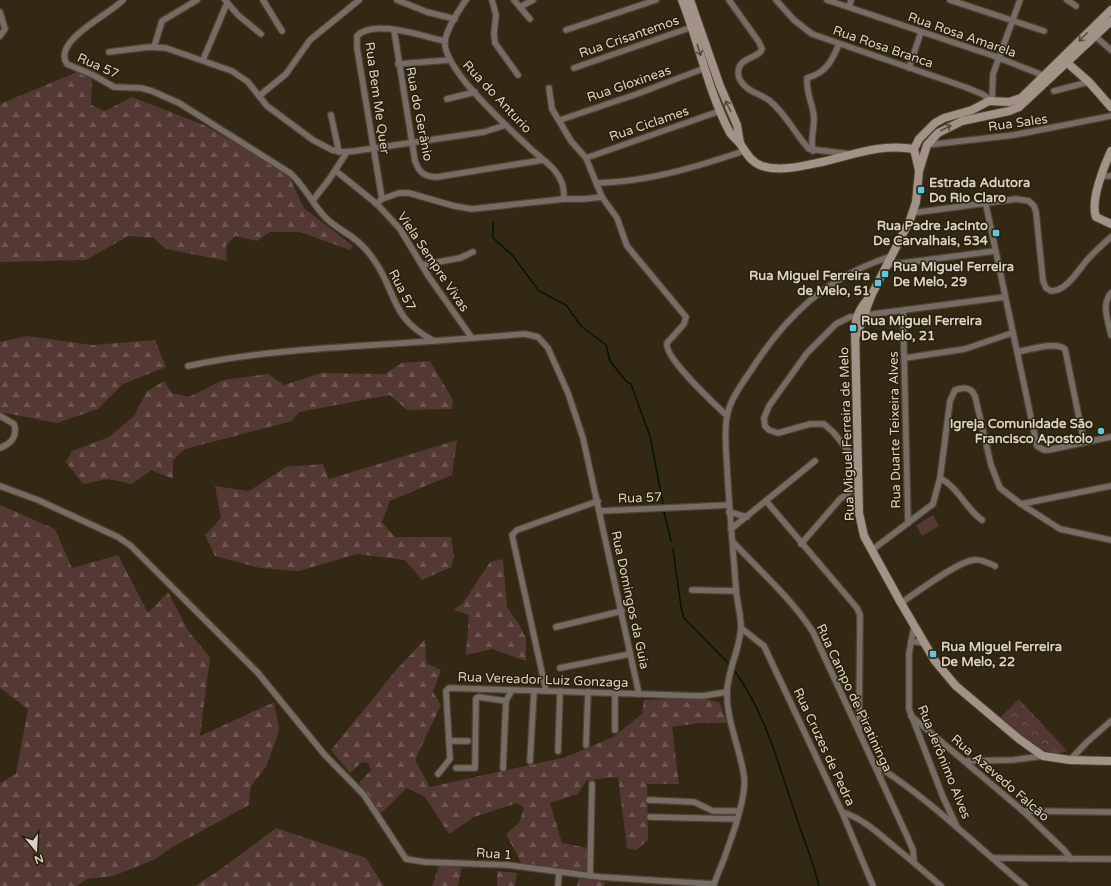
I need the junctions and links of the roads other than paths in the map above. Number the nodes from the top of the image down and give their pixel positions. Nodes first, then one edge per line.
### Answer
1 (124, 0) edge
2 (197, 0) edge
3 (262, 0) edge
4 (359, 0) edge
5 (397, 0) edge
6 (466, 0) edge
7 (492, 0) edge
8 (514, 0) edge
9 (533, 0) edge
10 (656, 0) edge
11 (682, 0) edge
12 (690, 0) edge
13 (728, 0) edge
14 (776, 0) edge
15 (827, 0) edge
16 (851, 0) edge
17 (950, 0) edge
18 (1020, 0) edge
19 (1067, 0) edge
20 (226, 2) edge
21 (1076, 6) dead end
22 (520, 7) junction
23 (849, 7) junction
24 (1111, 10) edge
25 (0, 12) edge
26 (455, 19) junction
27 (530, 19) dead end
28 (1012, 20) junction
29 (1111, 21) edge
30 (692, 27) junction
31 (394, 30) junction
32 (566, 30) dead end
33 (282, 31) dead end
34 (1044, 31) dead end
35 (921, 32) junction
36 (261, 34) dead end
37 (0, 36) edge
38 (1095, 36) junction
39 (446, 41) junction
40 (839, 44) junction
41 (154, 47) junction
42 (1111, 50) edge
43 (109, 52) dead end
44 (999, 58) junction
45 (203, 60) junction
46 (450, 60) junction
47 (1065, 61) junction
48 (398, 64) junction
49 (574, 68) dead end
50 (705, 68) junction
51 (909, 68) junction
52 (518, 75) dead end
53 (1045, 76) junction
54 (1089, 82) junction
55 (548, 88) dead end
56 (1054, 91) dead end
57 (475, 92) junction
58 (259, 96) junction
59 (447, 99) dead end
60 (992, 101) junction
61 (1111, 107) edge
62 (720, 111) junction
63 (972, 114) junction
64 (332, 115) dead end
65 (1111, 116) edge
66 (560, 120) junction
67 (506, 125) junction
68 (412, 142) junction
69 (740, 143) junction
70 (927, 145) junction
71 (373, 148) junction
72 (914, 150) junction
73 (744, 151) junction
74 (813, 151) junction
75 (1111, 151) edge
76 (339, 152) junction
77 (347, 152) junction
78 (850, 154) junction
79 (586, 158) junction
80 (543, 160) junction
81 (336, 171) junction
82 (919, 171) junction
83 (1102, 176) junction
84 (1111, 176) edge
85 (597, 183) junction
86 (602, 197) junction
87 (382, 199) junction
88 (564, 199) junction
89 (313, 200) junction
90 (376, 204) junction
91 (986, 205) junction
92 (912, 213) junction
93 (1111, 224) edge
94 (1111, 237) edge
95 (995, 251) junction
96 (473, 252) dead end
97 (892, 256) junction
98 (422, 265) junction
99 (887, 265) junction
100 (1111, 293) edge
101 (1005, 297) junction
102 (902, 312) junction
103 (860, 316) junction
104 (1012, 334) junction
105 (1111, 335) edge
106 (472, 338) junction
107 (434, 341) junction
108 (1017, 352) junction
109 (905, 358) junction
110 (188, 366) dead end
111 (0, 416) edge
112 (727, 416) junction
113 (1111, 437) edge
114 (1084, 442) junction
115 (0, 448) edge
116 (815, 461) dead end
117 (858, 463) junction
118 (940, 478) junction
119 (0, 486) edge
120 (858, 486) junction
121 (1111, 486) edge
122 (598, 502) junction
123 (767, 502) junction
124 (1021, 504) junction
125 (729, 508) junction
126 (600, 511) junction
127 (747, 517) junction
128 (982, 520) dead end
129 (908, 523) junction
130 (731, 529) junction
131 (1111, 540) edge
132 (733, 541) junction
133 (801, 544) junction
134 (872, 550) junction
135 (995, 566) dead end
136 (692, 590) dead end
137 (736, 592) junction
138 (901, 603) junction
139 (622, 611) junction
140 (914, 626) junction
141 (556, 627) dead end
142 (741, 628) junction
143 (911, 641) junction
144 (924, 643) junction
145 (630, 654) junction
146 (560, 668) dead end
147 (512, 690) junction
148 (534, 691) junction
149 (546, 691) junction
150 (560, 691) junction
151 (588, 692) junction
152 (727, 692) junction
153 (615, 693) junction
154 (639, 694) junction
155 (506, 701) junction
156 (911, 716) junction
157 (1111, 721) edge
158 (615, 730) dead end
159 (859, 732) junction
160 (450, 741) junction
161 (468, 742) dead end
162 (586, 745) dead end
163 (558, 751) dead end
164 (1043, 756) junction
165 (530, 760) dead end
166 (1070, 760) junction
167 (965, 761) junction
168 (1111, 761) edge
169 (874, 763) junction
170 (456, 768) dead end
171 (503, 768) dead end
172 (438, 774) dead end
173 (592, 784) dead end
174 (649, 800) dead end
175 (738, 811) junction
176 (1023, 811) junction
177 (842, 812) junction
178 (1111, 812) edge
179 (650, 817) dead end
180 (736, 820) junction
181 (957, 827) junction
182 (991, 858) junction
183 (1071, 859) junction
184 (1111, 859) edge
185 (914, 862) junction
186 (559, 873) junction
187 (590, 876) junction
188 (713, 885) edge
189 (558, 886) edge
190 (873, 886) edge
191 (941, 886) edge
192 (1025, 886) edge

1 - 89 street, Rua 57
2 - 41 street
3 - 33 street
4 - 58 street
5 - 26 street
6 - 26 street
7 - 52 street
8 - 22 street
9 - 22 street
10 - 32 street
11 - 30 main road
69 -> 12 main road
13 - 74 street
14 - 40 street, Rua Rosa Branca
15 - 23 street, Rua Rosa Amarela
16 - 23 street
17 - 28 street
18 - 28 street
19 - 21 street
20 - 36 street
20 - 45 street
22 - 27 street
23 - 35 street, Rua Rosa Amarela
24 -> 47 main road
25 - 37 street
26 - 39 street
28 - 34 street
28 - 44 street
29 - 38 main road
30 - 49 street, Rua Crisantemos
30 -> 50 main road
31 - 39 street, Rua Bem Me Quer
31 - 48 street, Rua do Gerânio
31 - 71 street, Rua Bem Me Quer
35 - 44 street, Rua Rosa Amarela
35 - 51 street
38 - 42 street
38 - 47 main road
39 - 46 street, Rua do Anturio
40 - 51 street, Rua Rosa Branca
40 - 74 street
41 - 43 street
41 - 45 street
44 - 53 street, Rua Rosa Amarela
44 - 60 street
45 - 58 street
46 - 48 street
46 - 57 street, Rua do Anturio
47 - 53 main road
47 - 54 main road
47 - 63 main road
48 - 68 street, Rua do Gerânio
50 - 62 main road
50 - 66 street, Rua Gloxineas
51 - 60 street, Rua Rosa Branca
53 - 60 main road
54 - 56 street
54 - 61 main road
55 - 66 street
57 - 59 street
57 - 67 street, Rua do Anturio
58 - 76 street
60 - 63 main road
62 - 69 main road
62 - 79 street, Rua Ciclames
70 -> 63 main road
63 - 72 main road
64 - 76 street
65 - 70 street, Rua Sales
66 - 79 street
67 - 68 street
67 - 80 street, Rua do Anturio
68 - 71 street
68 - 80 street, Rua do Gerânio
69 - 73 main road
70 - 82 main road
71 - 77 street
71 - 87 street, Rua Bem Me Quer
72 - 78 main road
72 - 82 main road
73 - 78 main road
73 - 85 street
74 - 78 street
75 - 83 main road
76 - 77 street
77 - 81 street
79 - 85 street
80 - 88 street, Rua do Anturio
81 - 89 street
81 - 90 street, Viela Sempre Vivas
82 - 92 main road, Rua Miguel Ferreira de Melo
83 - 84 street
83 - 93 main road
85 - 86 street
86 - 88 street
86 - 112 street
87 - 88 street
87 - 90 street
89 - 107 street, Rua 57
90 - 98 street, Viela Sempre Vivas
91 - 92 street
91 - 94 street
91 - 95 street
92 - 97 main road, Rua Miguel Ferreira de Melo
95 - 99 street
95 - 101 street
96 - 98 street
97 - 99 main road, Rua Miguel Ferreira de Melo
97 - 112 street
98 - 106 street, Viela Sempre Vivas
99 - 103 main road, Rua Miguel Ferreira de Melo
100 - 105 street
101 - 102 street
101 - 104 street
102 - 103 street
102 - 109 street, Rua Duarte Teixeira Alves
103 - 117 main road, Rua Miguel Ferreira de Melo
103 - 117 street
104 - 108 street
104 - 109 street
106 - 107 street, Rua 57
106 - 122 street, Rua 57
107 - 110 street
108 - 114 street
108 - 114 street
109 - 129 street, Rua Duarte Teixeira Alves
111 - 115 street
112 - 125 street
113 - 114 street
116 - 123 street
117 - 120 main road, Rua Miguel Ferreira de Melo
118 - 124 street
118 - 128 street
118 - 129 street
119 - 186 street, Rua 1
120 - 133 street
120 - 134 main road, Rua Miguel Ferreira de Melo
121 - 124 street
122 - 126 street, Rua 57
122 - 149 street
123 - 127 street
123 - 133 street
124 - 131 street
125 - 126 street, Rua 57
125 - 127 street, Rua 57
125 - 130 street
126 - 139 street, Rua Domingos da Guia
127 - 130 street
129 - 134 street
130 - 132 street
132 - 137 street
132 - 159 street, Rua Campo de Piratininga
133 - 159 street
134 - 138 main road, Rua Miguel Ferreira de Melo
135 - 138 street
136 - 137 street
137 - 142 street
138 - 140 main road, Rua Miguel Ferreira de Melo
139 - 141 street
139 - 145 street, Rua Domingos da Guia
140 - 143 street, Rua Jerônimo Alves
140 - 144 main road, Rua Miguel Ferreira de Melo
142 - 152 street
142 - 177 street, Rua Cruzes de Pedra
143 - 144 street
143 - 156 street, Rua Jerônimo Alves
144 - 164 main road, Rua Miguel Ferreira de Melo
145 - 146 street
145 - 154 street, Rua Domingos da Guia
147 - 148 street, Rua Vereador Luiz Gonzaga
147 - 155 street
147 - 160 street, Rua Vereador Luiz Gonzaga
148 - 149 street, Rua Vereador Luiz Gonzaga
148 - 165 street
149 - 150 street, Rua Vereador Luiz Gonzaga
150 - 151 street, Rua Vereador Luiz Gonzaga
150 - 163 street
151 - 153 street, Rua Vereador Luiz Gonzaga
151 - 162 street
152 - 154 street, Rua Vereador Luiz Gonzaga
152 - 175 street
153 - 154 street, Rua Vereador Luiz Gonzaga
153 - 158 street
155 - 170 street
155 - 171 street
156 - 167 street, Rua Azevedo Falcão
156 - 181 street, Rua Jerônimo Alves
157 - 166 street
159 - 169 street, Rua Campo de Piratininga
160 - 161 street
160 - 172 street, Rua Vereador Luiz Gonzaga
164 - 166 main road, Rua Miguel Ferreira de Melo
164 - 167 street
166 - 168 main road, Rua Miguel Ferreira de Melo
167 - 176 street, Rua Azevedo Falcão
169 - 181 street
169 - 185 street, Rua Campo de Piratininga
173 - 187 street
174 - 175 street
175 - 180 street
176 - 178 street
176 - 183 street, Rua Azevedo Falcão
177 - 185 street
177 - 190 street, Rua Cruzes de Pedra
179 - 180 street
180 - 188 street
181 - 182 street, Rua Jerônimo Alves
182 - 183 street
182 - 192 street, Rua Jerônimo Alves
183 - 184 street
185 - 191 street
186 - 187 street, Rua 1
186 - 189 street
187 - 188 street, Rua 1

